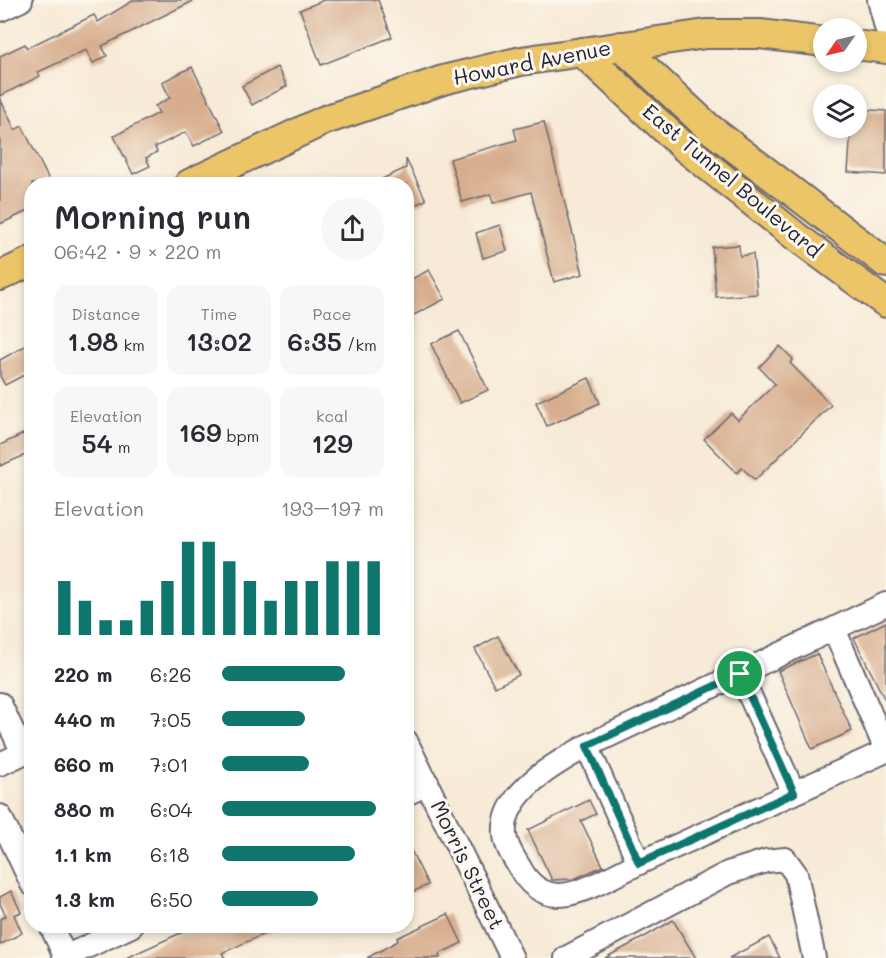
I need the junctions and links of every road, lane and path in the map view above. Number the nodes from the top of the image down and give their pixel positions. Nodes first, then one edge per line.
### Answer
1 (21, 0) edge
2 (879, 0) edge
3 (0, 10) edge
4 (886, 27) edge
5 (813, 41) edge
6 (621, 46) junction
7 (867, 46) edge
8 (886, 49) edge
9 (582, 52) junction
10 (204, 177) edge
11 (886, 263) edge
12 (24, 265) edge
13 (0, 276) edge
14 (886, 303) edge
15 (886, 604) edge
16 (834, 629) junction
17 (740, 674) junction
18 (0, 704) edge
19 (24, 746) edge
20 (587, 746) junction
21 (886, 750) edge
22 (24, 752) edge
23 (414, 756) edge
24 (0, 764) edge
25 (428, 783) junction
26 (414, 790) edge
27 (794, 793) junction
28 (0, 816) edge
29 (639, 863) junction
30 (24, 867) edge
31 (54, 933) edge
32 (117, 933) edge
33 (65, 958) edge
34 (512, 958) edge
35 (566, 958) edge
36 (814, 958) edge

1 - 3 street
2 - 4 street
5 - 6 main road, Howard Avenue
6 - 9 main road, Howard Avenue
6 - 11 main road, East Tunnel Boulevard
7 - 8 main road
9 - 10 main road, Howard Avenue
9 - 14 main road, East Tunnel Boulevard
12 - 13 main road
15 - 16 street
16 - 17 street
16 - 21 street
17 - 20 street
17 - 27 street
18 - 19 street
20 - 29 street
20 - 29 street
21 - 27 street
22 - 24 street
23 - 25 street, Morris Street
25 - 26 street
25 - 34 street, Morris Street
27 - 29 street
28 - 30 street
31 - 33 street
32 - 33 street
35 - 36 street

